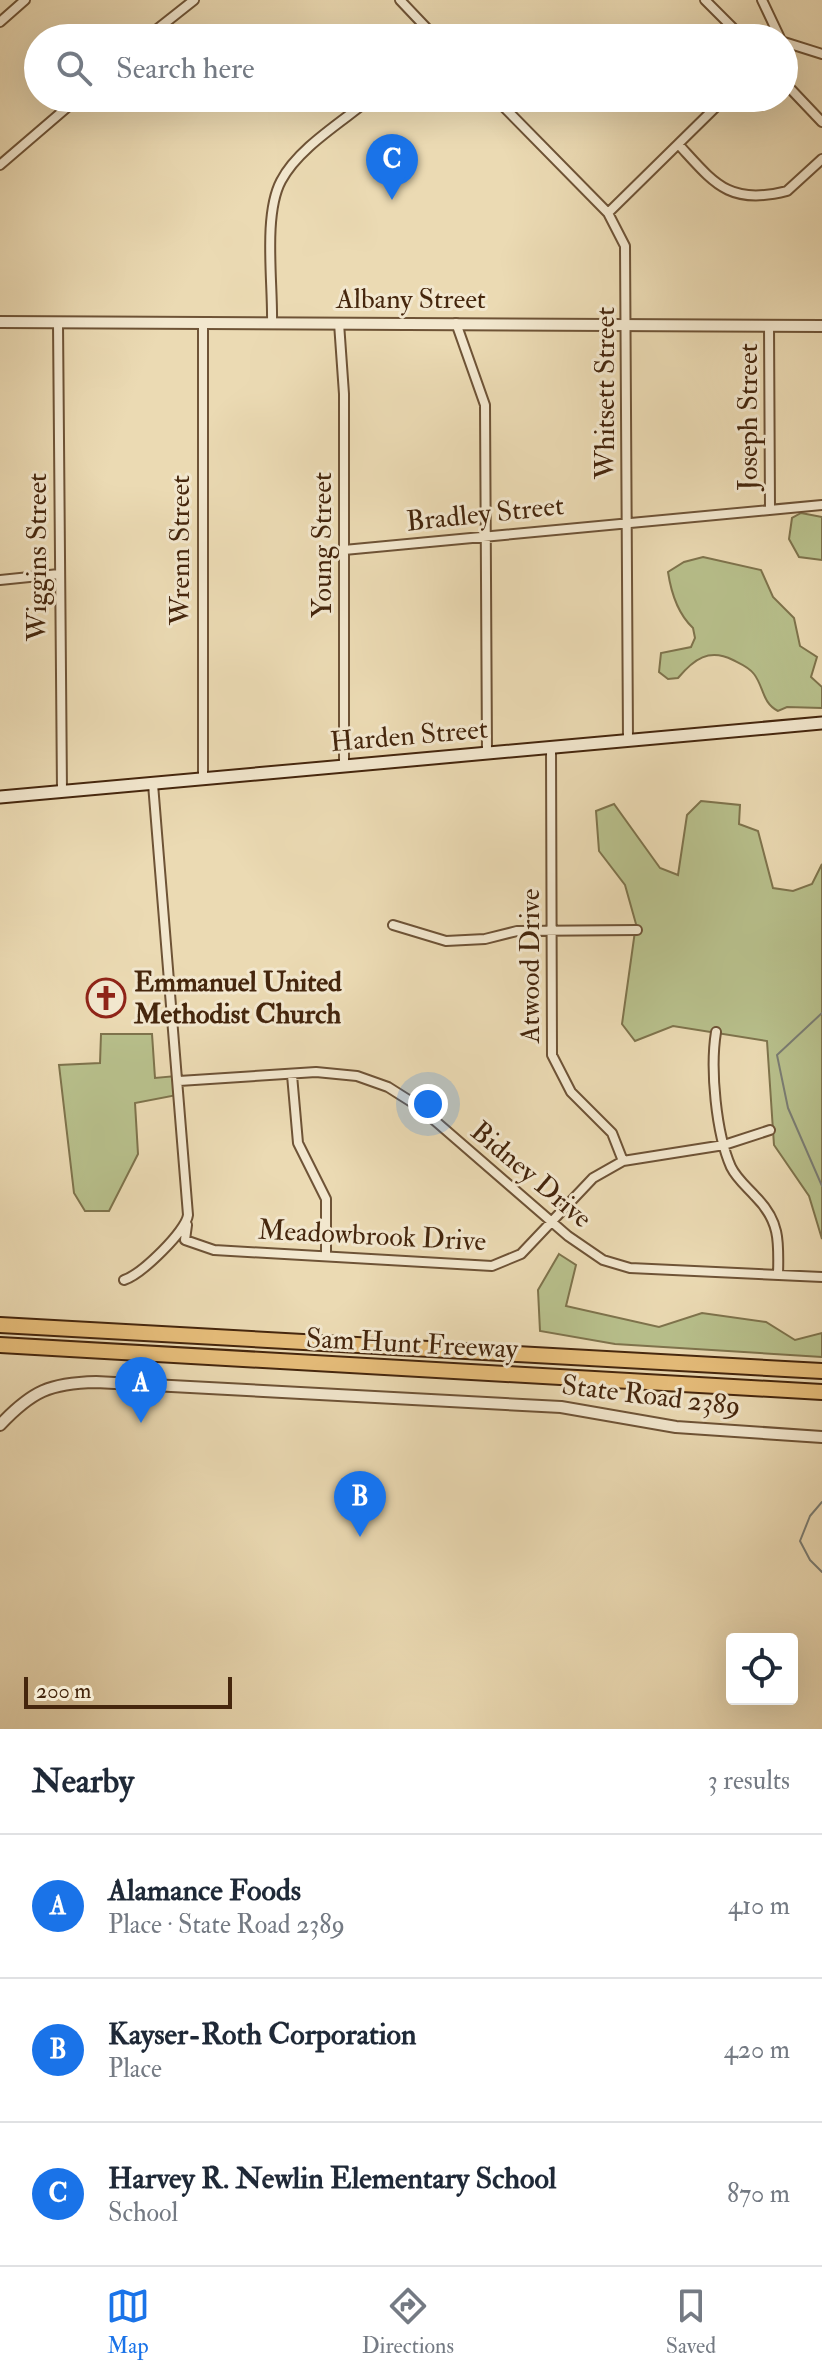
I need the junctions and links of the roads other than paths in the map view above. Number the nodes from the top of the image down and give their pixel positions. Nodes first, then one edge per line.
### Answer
1 (25, 0) edge
2 (194, 0) edge
3 (400, 0) edge
4 (705, 0) edge
5 (762, 0) edge
6 (0, 22) edge
7 (164, 24) edge
8 (423, 24) edge
9 (729, 24) edge
10 (774, 24) edge
11 (798, 46) edge
12 (822, 54) edge
13 (798, 97) edge
14 (62, 112) edge
15 (354, 112) edge
16 (509, 112) edge
17 (711, 112) edge
18 (822, 122) edge
19 (679, 145) junction
20 (822, 159) edge
21 (0, 165) edge
22 (608, 213) junction
23 (0, 322) edge
24 (272, 322) junction
25 (58, 323) junction
26 (203, 323) junction
27 (339, 323) junction
28 (456, 323) junction
29 (627, 324) junction
30 (769, 326) junction
31 (822, 326) edge
32 (822, 505) edge
33 (770, 508) junction
34 (627, 522) junction
35 (486, 536) junction
36 (344, 550) junction
37 (59, 574) junction
38 (0, 580) edge
39 (822, 723) edge
40 (628, 740) junction
41 (551, 748) junction
42 (487, 753) junction
43 (344, 766) junction
44 (203, 778) junction
45 (153, 784) junction
46 (62, 791) junction
47 (0, 797) edge
48 (393, 925) dead end
49 (551, 930) junction
50 (637, 930) dead end
51 (716, 1032) dead end
52 (292, 1075) junction
53 (179, 1081) junction
54 (770, 1130) dead end
55 (724, 1145) junction
56 (623, 1161) junction
57 (552, 1220) junction
58 (187, 1225) junction
59 (326, 1254) junction
60 (778, 1275) junction
61 (822, 1277) edge
62 (124, 1280) dead end
63 (0, 1325) edge
64 (0, 1345) edge
65 (822, 1371) edge
66 (822, 1392) edge
67 (0, 1425) edge
68 (822, 1437) edge

1 - 6 street
2 - 7 street
3 - 8 street
4 - 9 street
5 - 10 street
11 - 12 street
13 - 18 street
14 - 21 street
15 - 24 street
16 - 22 street, Whitsett Street
17 - 19 street
19 - 20 street
19 - 22 street
22 - 29 street, Whitsett Street
23 - 25 street, Albany Street
24 - 26 street, Albany Street
24 - 27 street, Albany Street
25 - 26 street, Albany Street
25 - 37 street, Wiggins Street
26 - 44 street, Wrenn Street
27 - 28 street, Albany Street
27 - 36 street, Young Street
28 - 29 street, Albany Street
28 - 35 street
29 - 30 street, Albany Street
29 - 34 street, Whitsett Street
30 - 31 street, Albany Street
30 - 33 street, Joseph Street
32 - 33 street, Bradley Street
33 - 34 street, Bradley Street
34 - 35 street, Bradley Street
34 - 40 street, Whitsett Street
35 - 36 street, Bradley Street
35 - 42 street
36 - 43 street, Young Street
37 - 38 street
37 - 46 street, Wiggins Street
39 - 40 main road, Harden Street
40 - 41 main road, Harden Street
41 - 42 main road, Harden Street
41 - 49 street, Atwood Drive
42 - 43 main road, Harden Street
43 - 44 main road, Harden Street
44 - 45 main road, Harden Street
45 - 46 main road, Harden Street
45 - 53 street
46 - 47 main road, Harden Street
48 - 49 street
49 - 50 street
49 - 56 street, Atwood Drive
51 - 55 street
52 - 53 street, Bidney Drive
52 - 57 street, Bidney Drive
52 - 59 street
53 - 58 street
54 - 55 street, Meadowbrook Drive
55 - 56 street, Meadowbrook Drive
55 - 60 street
56 - 57 street, Meadowbrook Drive
57 - 59 street, Meadowbrook Drive
57 - 60 street, Bidney Drive
58 - 59 street, Meadowbrook Drive
58 - 62 street
60 - 61 street, Bidney Drive
63 - 65 highway, Sam Hunt Freeway
64 - 66 highway, Sam Hunt Freeway
67 - 68 street, State Road 2389

